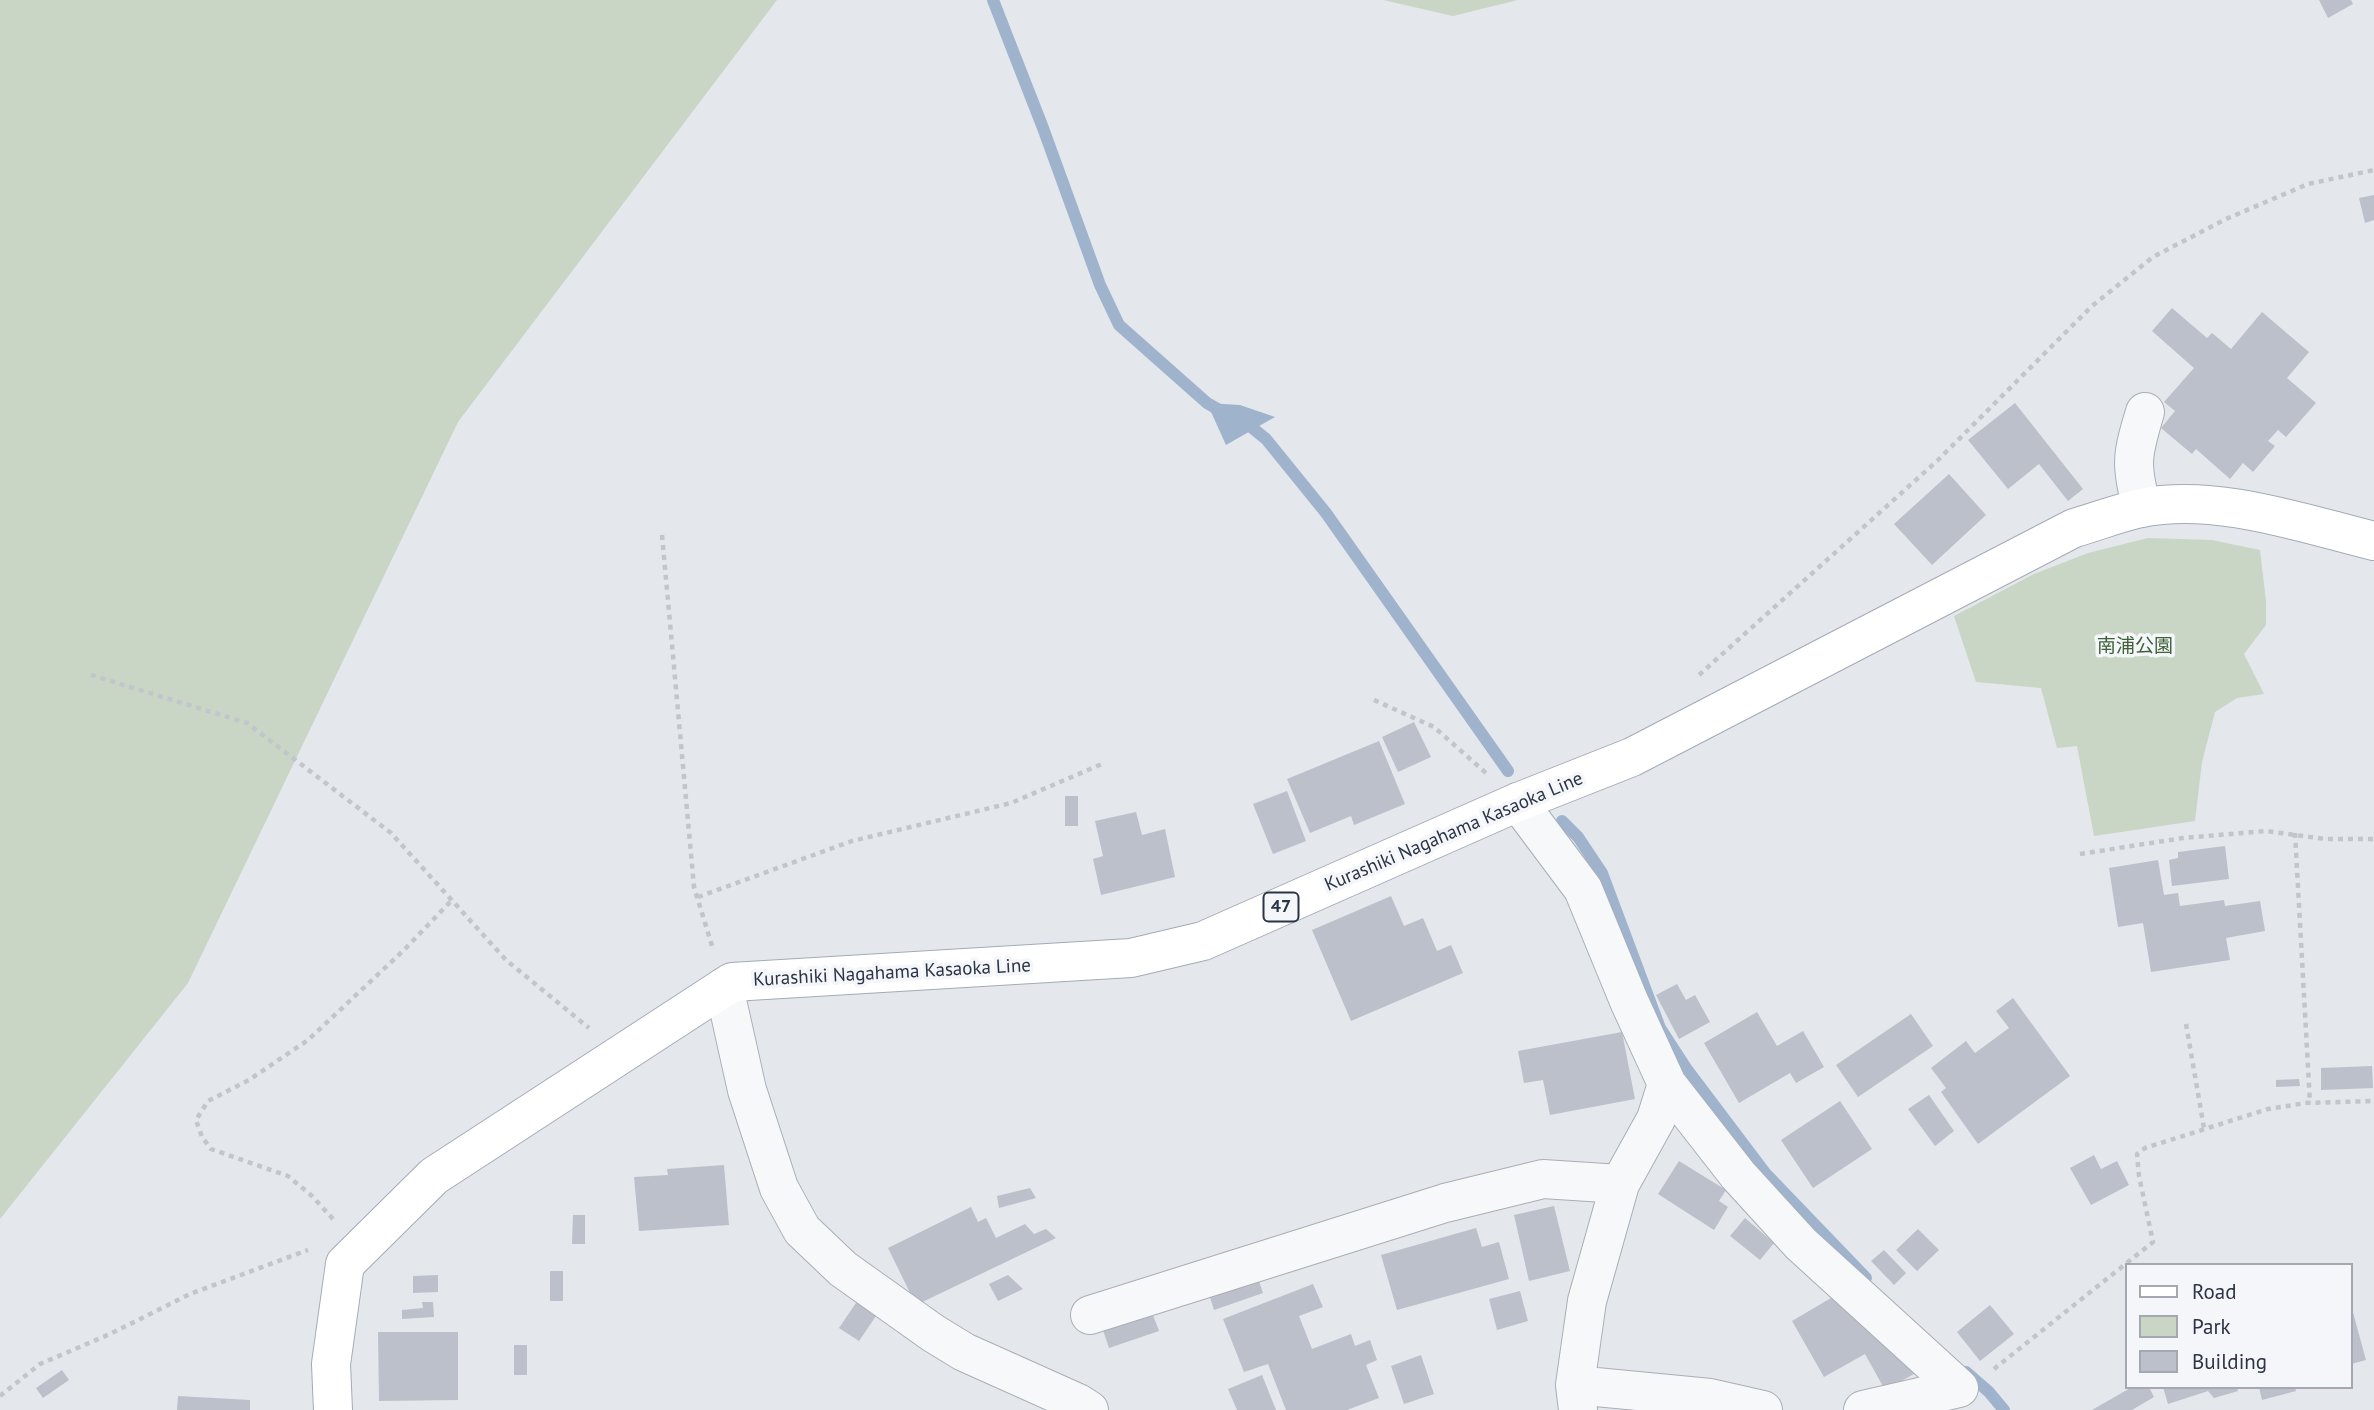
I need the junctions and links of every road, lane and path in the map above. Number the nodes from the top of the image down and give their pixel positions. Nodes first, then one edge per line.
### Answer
1 (2374, 170) edge
2 (2145, 412) dead end
3 (2142, 508) junction
4 (662, 535) dead end
5 (2374, 541) edge
6 (91, 675) dead end
7 (1691, 682) dead end
8 (1374, 700) dead end
9 (1102, 764) dead end
10 (1518, 802) junction
11 (2295, 833) junction
12 (2374, 839) edge
13 (2080, 854) dead end
14 (698, 897) junction
15 (451, 901) junction
16 (724, 987) junction
17 (2186, 1024) dead end
18 (621, 1054) junction
19 (1667, 1084) junction
20 (2374, 1101) edge
21 (2310, 1103) junction
22 (2204, 1128) junction
23 (1620, 1184) junction
24 (353, 1241) junction
25 (2127, 1263) edge
26 (2126, 1264) edge
27 (1090, 1315) dead end
28 (1985, 1376) dead end
29 (0, 1396) edge
30 (1571, 1402) edge
31 (333, 1410) edge
32 (1088, 1410) edge
33 (1763, 1410) edge
34 (1863, 1410) edge

1 - 7 path
2 - 3 street
3 - 5 main road, Kurashiki Nagahama Kasaoka Line / 47
3 - 10 main road, Kurashiki Nagahama Kasaoka Line / 47
4 - 14 path
6 - 15 path
8 - 10 path
9 - 14 path
10 - 16 main road, Kurashiki Nagahama Kasaoka Line / 47
10 - 19 street
11 - 12 path
11 - 13 path
11 - 21 path
14 - 16 path
15 - 18 path
15 - 24 path
16 - 18 main road, Kurashiki Nagahama Kasaoka Line / 47
16 - 32 street
17 - 22 path
18 - 24 main road, Kurashiki Nagahama Kasaoka Line / 47
19 - 23 street
19 - 34 street
20 - 21 path
21 - 22 path
22 - 25 path
23 - 27 street
23 - 30 street
24 - 29 path
24 - 31 main road, Kurashiki Nagahama Kasaoka Line / 47
26 - 28 path
30 - 33 street

